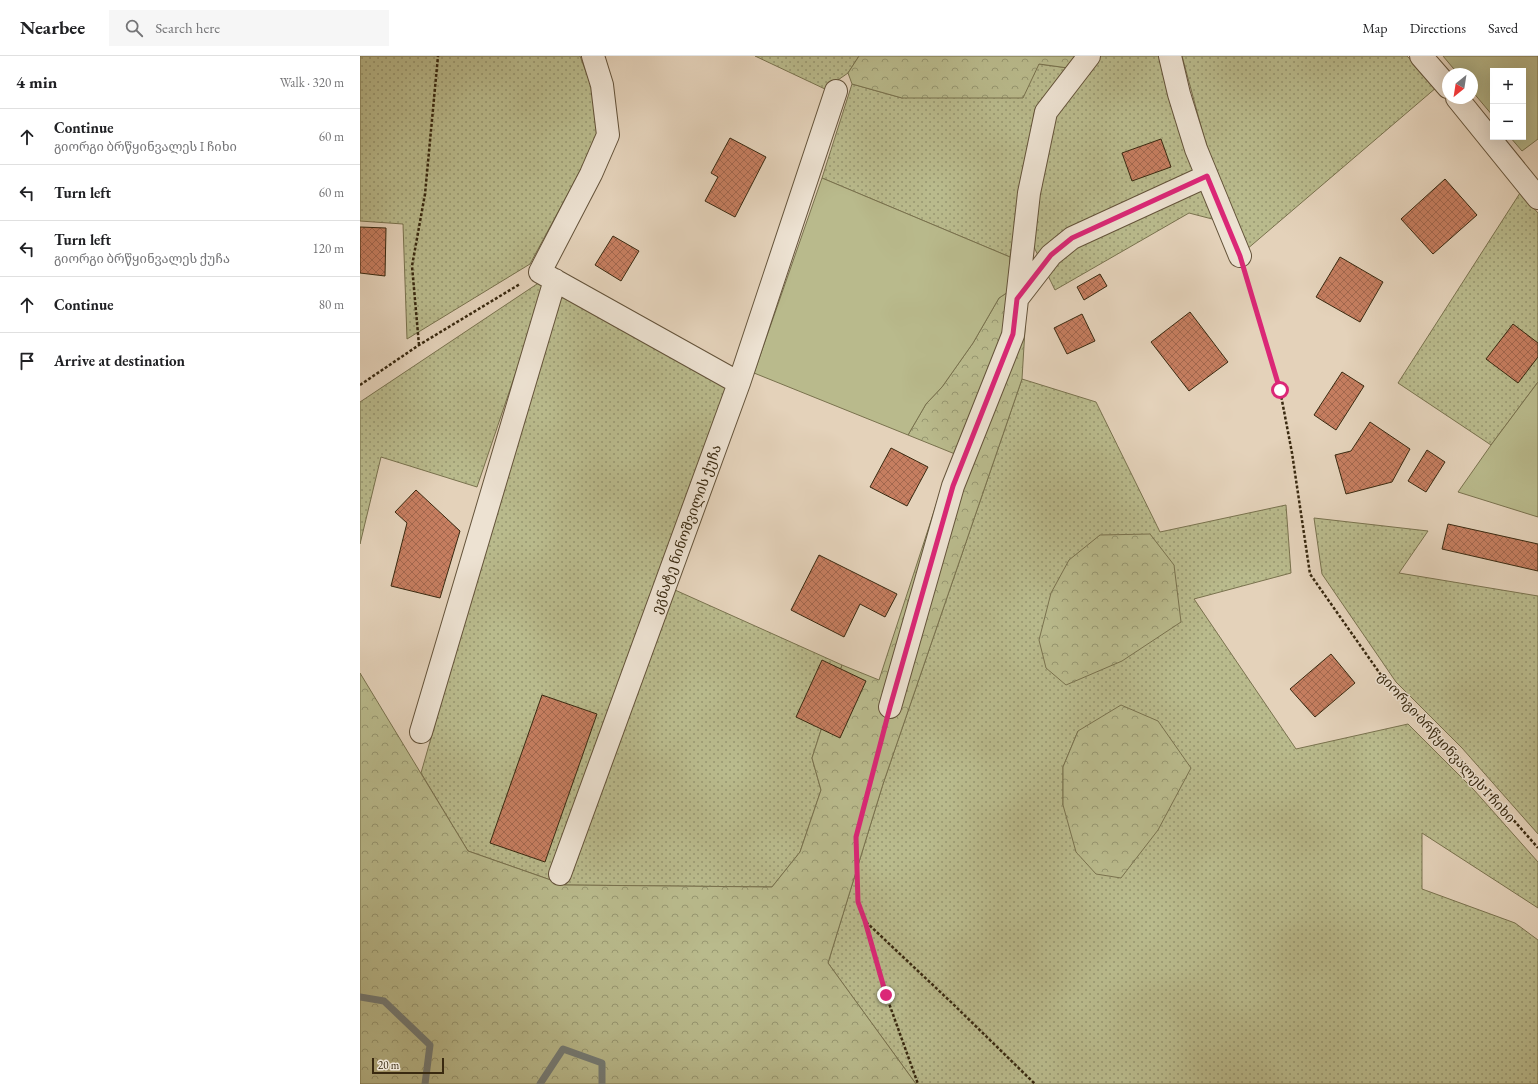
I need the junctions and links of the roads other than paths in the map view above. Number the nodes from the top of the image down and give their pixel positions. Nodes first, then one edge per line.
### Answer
1 (593, 56) edge
2 (1089, 56) edge
3 (1170, 56) edge
4 (1421, 56) edge
5 (1442, 80) edge
6 (836, 91) dead end
7 (1462, 104) edge
8 (1207, 176) junction
9 (1538, 198) edge
10 (1240, 256) road end
11 (548, 276) junction
12 (1017, 299) junction
13 (740, 382) junction
14 (890, 707) road end
15 (421, 732) dead end
16 (560, 874) dead end

1 - 11 street
2 - 12 street
3 - 8 street
4 - 5 street
6 - 13 street, ეგნატე ნინოშვილის ქუჩა
7 - 9 street
8 - 10 street
8 - 12 street
11 - 13 street
11 - 15 street
12 - 14 street
13 - 16 street, ეგნატე ნინოშვილის ქუჩა

